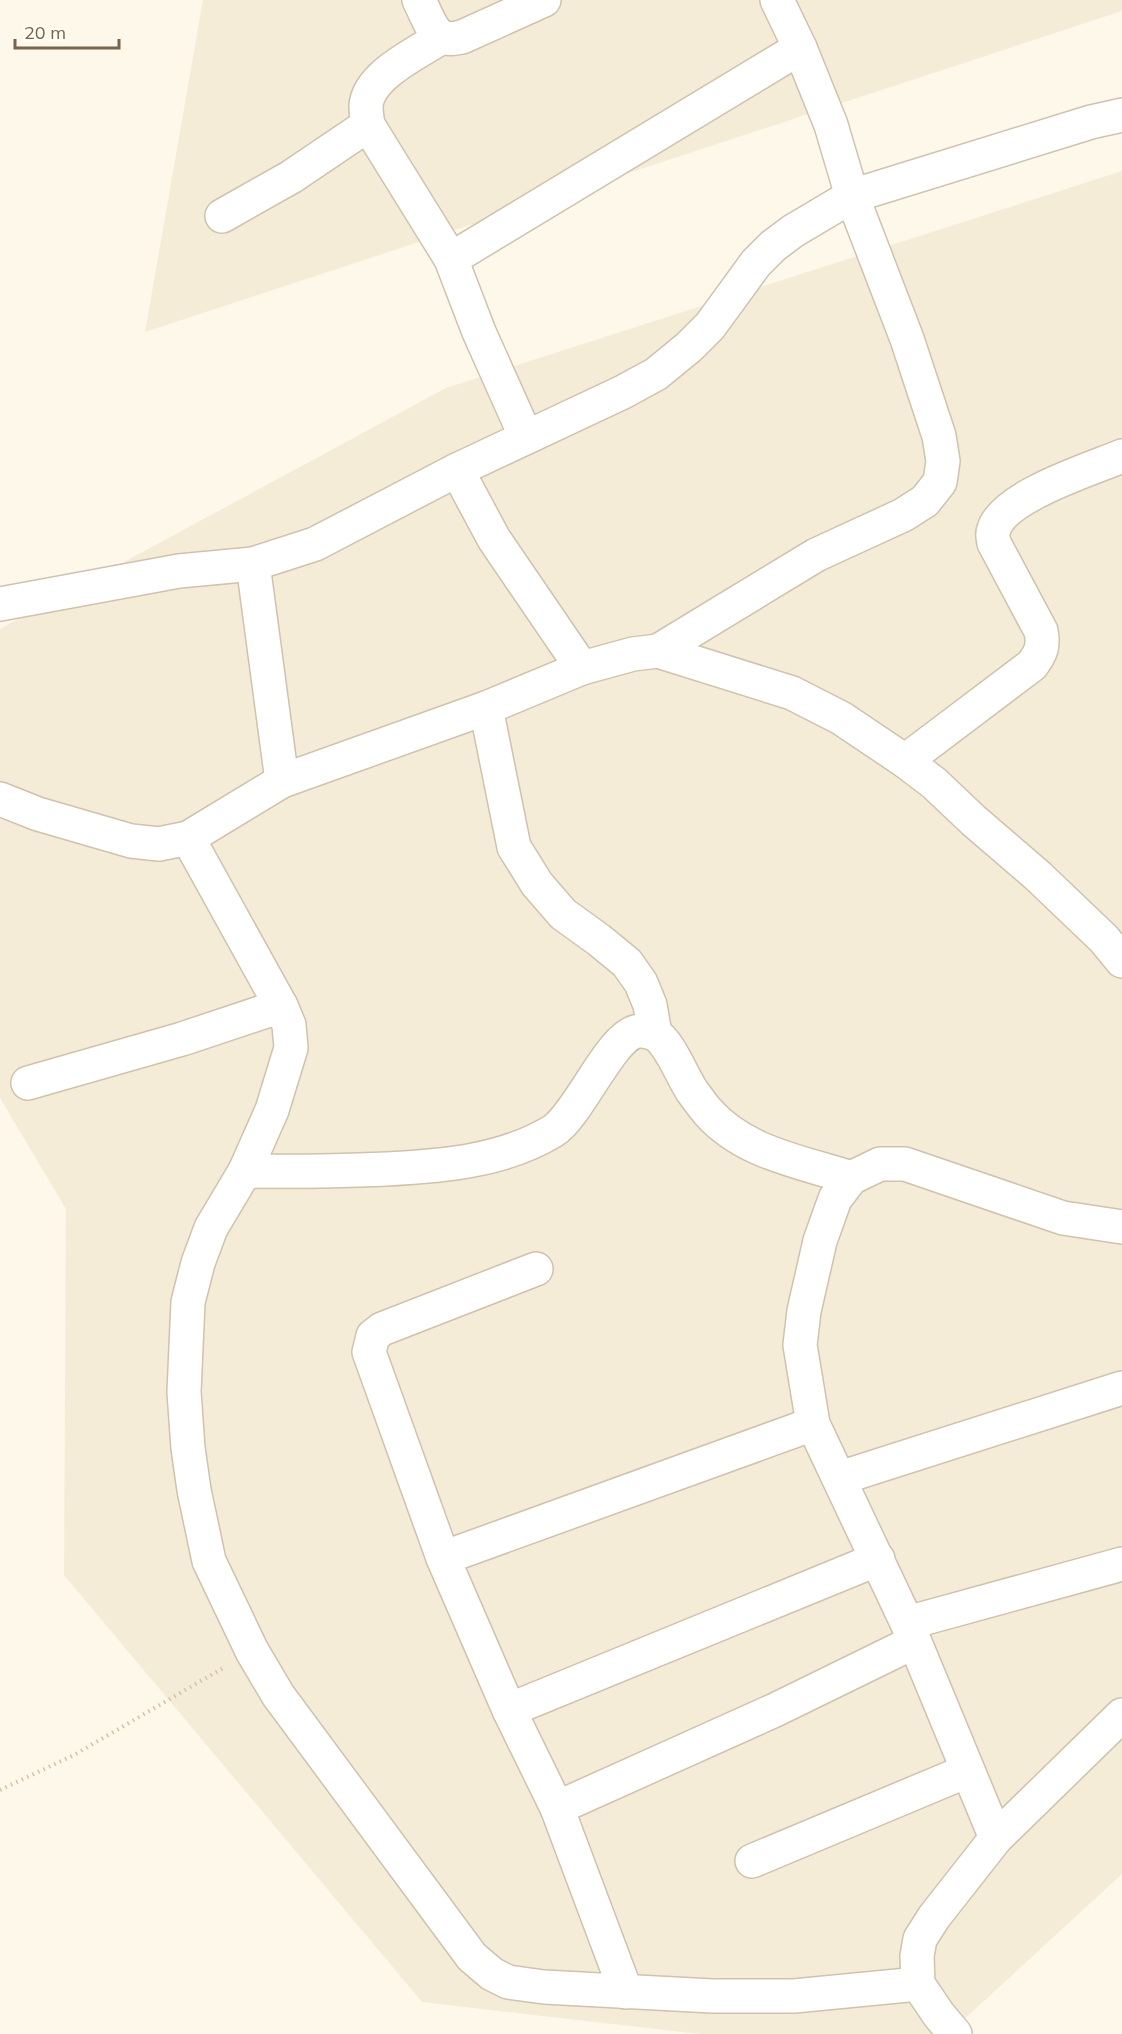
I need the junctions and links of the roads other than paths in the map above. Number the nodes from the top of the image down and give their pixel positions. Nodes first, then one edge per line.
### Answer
1 (419, 0) edge
2 (544, 0) edge
3 (777, 0) edge
4 (442, 37) junction
5 (800, 48) junction
6 (1122, 115) edge
7 (368, 125) junction
8 (852, 195) junction
9 (222, 216) dead end
10 (451, 259) junction
11 (526, 437) junction
12 (1122, 456) edge
13 (457, 470) junction
14 (253, 564) junction
15 (0, 604) edge
16 (658, 651) junction
17 (582, 668) junction
18 (486, 708) junction
19 (905, 760) junction
20 (282, 781) junction
21 (0, 800) edge
22 (188, 838) junction
23 (1122, 961) edge
24 (281, 1006) junction
25 (654, 1034) junction
26 (28, 1083) dead end
27 (245, 1171) junction
28 (851, 1178) junction
29 (1122, 1227) edge
30 (536, 1269) dead end
31 (1122, 1388) edge
32 (813, 1424) junction
33 (840, 1478) junction
34 (443, 1558) junction
35 (878, 1559) junction
36 (1122, 1564) edge
37 (910, 1633) junction
38 (509, 1710) junction
39 (1122, 1715) edge
40 (967, 1771) junction
41 (557, 1808) junction
42 (996, 1838) junction
43 (752, 1860) dead end
44 (918, 1984) junction
45 (626, 1992) junction
46 (955, 2034) edge

1 - 4 street
2 - 4 street
3 - 5 street
4 - 7 street
5 - 8 street
5 - 10 street
6 - 8 street
7 - 9 street
7 - 10 street
8 - 11 street
8 - 16 street
10 - 11 street
11 - 13 street
12 - 19 street
13 - 14 street
13 - 17 street
14 - 15 street
14 - 20 street
16 - 17 street
16 - 19 street
17 - 18 street
18 - 20 street
18 - 25 street
19 - 23 street
20 - 22 street
21 - 22 street
22 - 24 street
24 - 26 street
24 - 27 street
25 - 27 street
25 - 28 street
27 - 45 street
28 - 29 street
28 - 32 street
30 - 34 street
31 - 33 street
32 - 33 street
32 - 34 street
33 - 35 street
34 - 38 street
35 - 37 street
35 - 38 street
36 - 37 street
37 - 40 street
37 - 41 street
38 - 41 street
39 - 42 street
40 - 42 street
40 - 43 street
41 - 45 street
42 - 44 street
44 - 45 street
44 - 46 street

